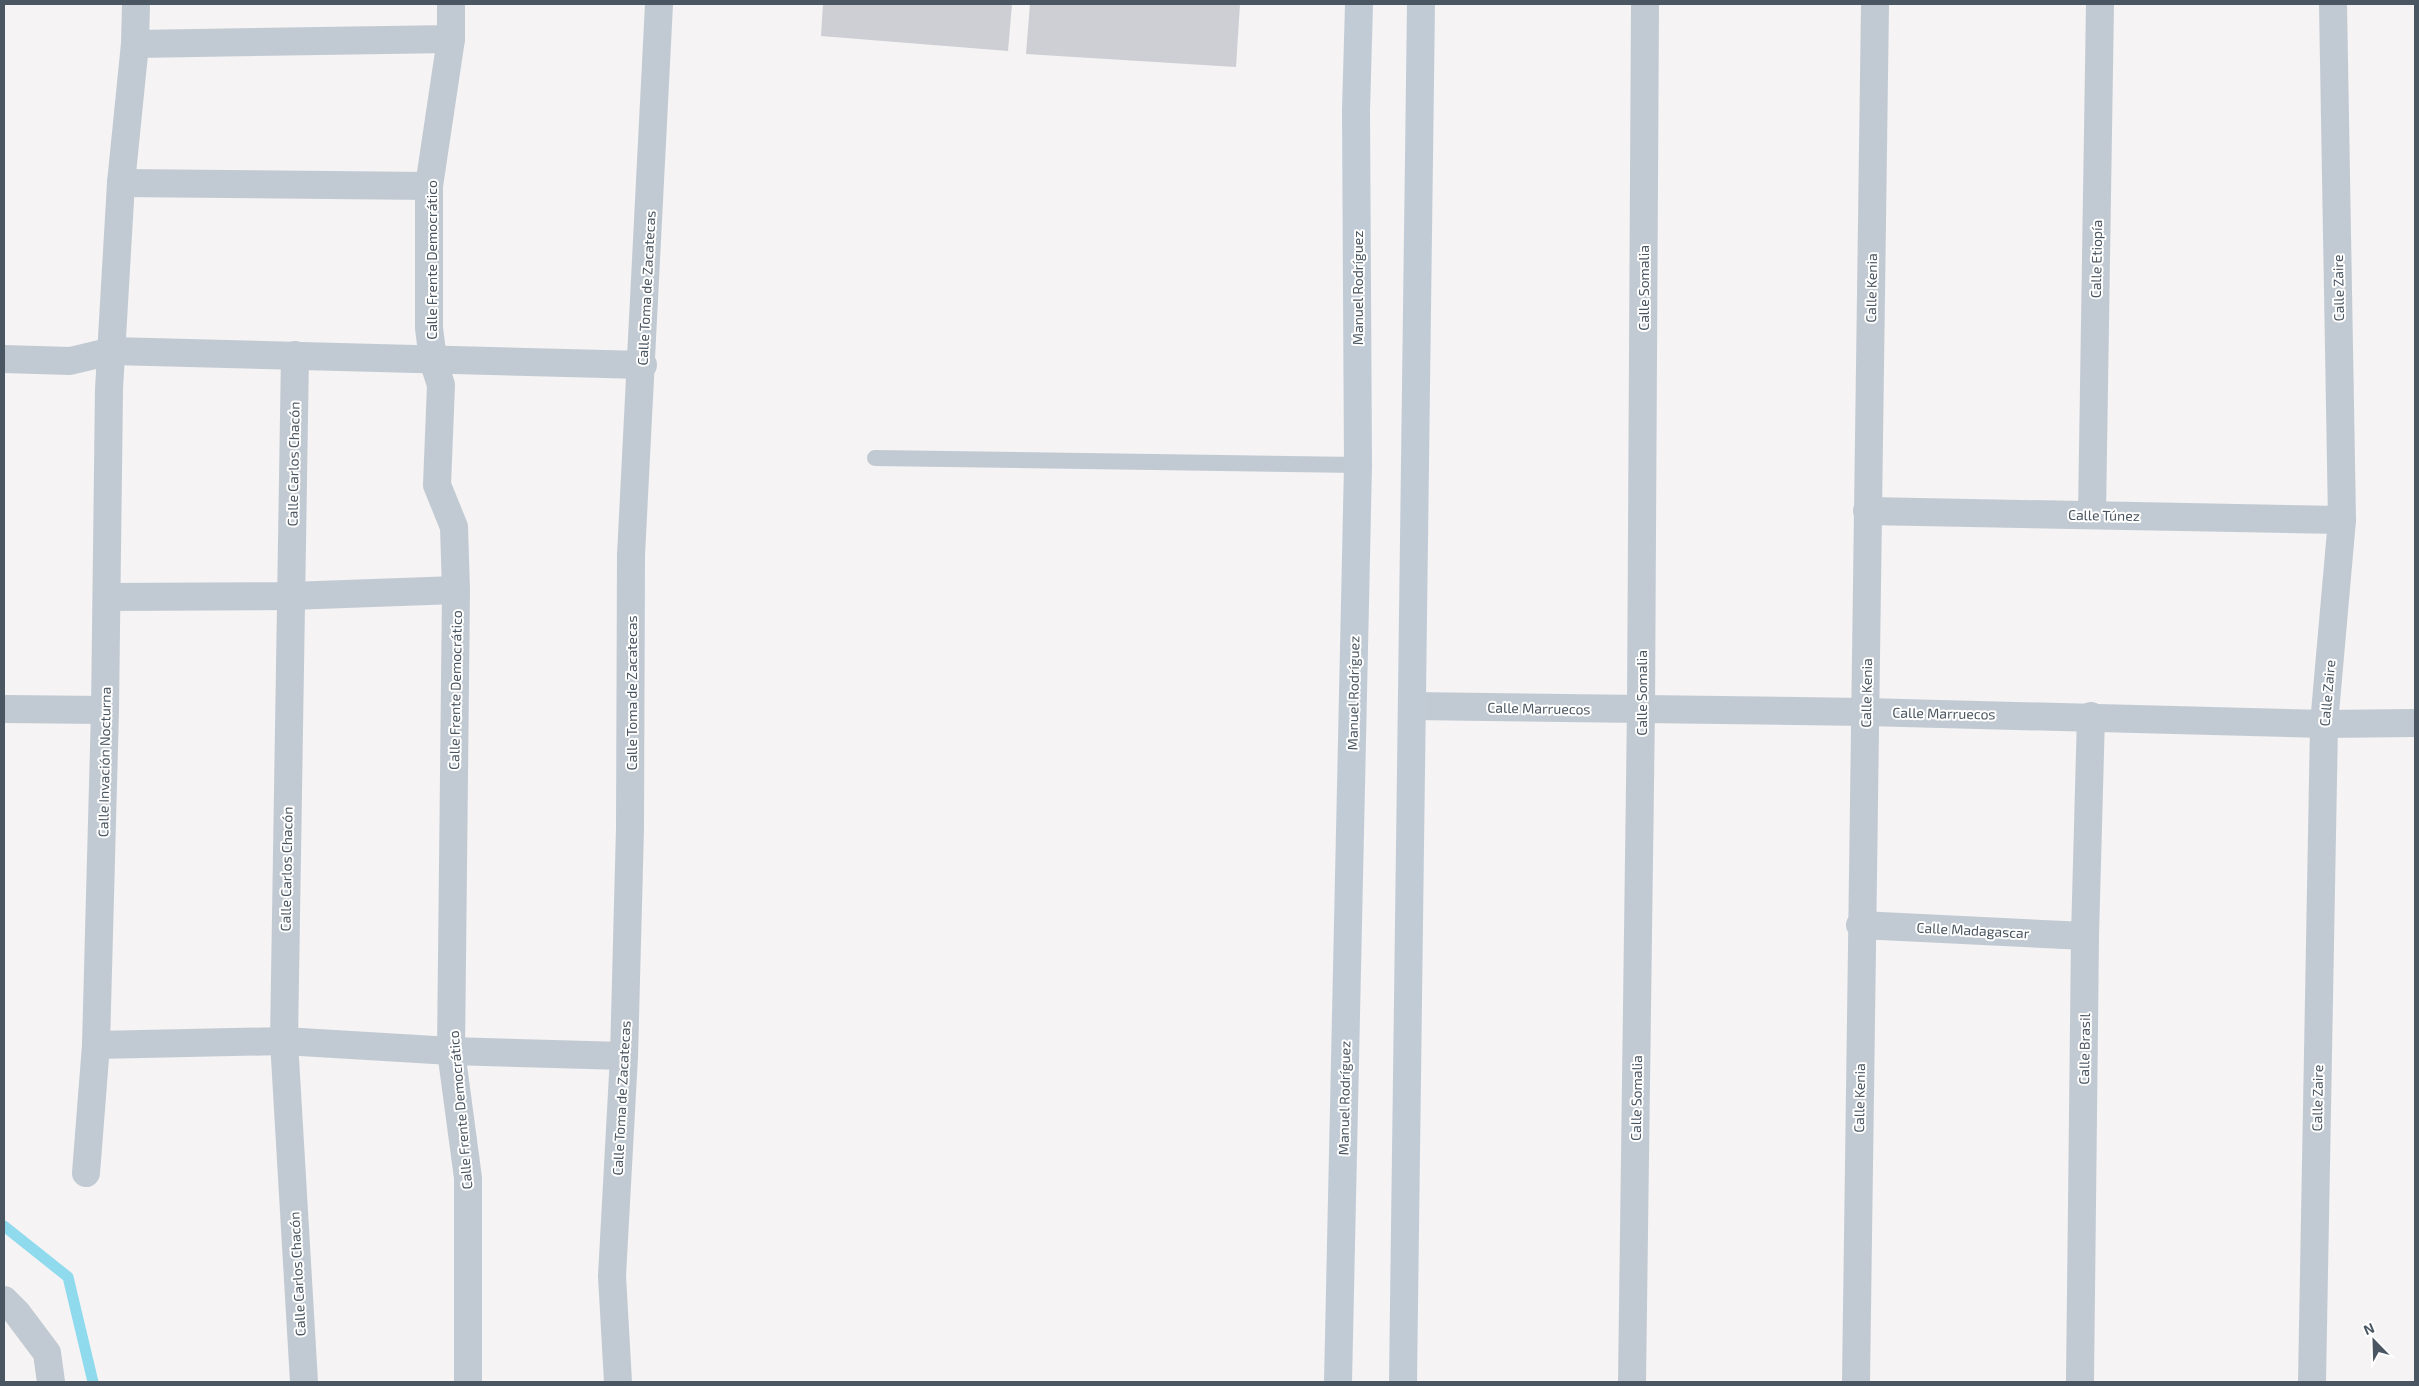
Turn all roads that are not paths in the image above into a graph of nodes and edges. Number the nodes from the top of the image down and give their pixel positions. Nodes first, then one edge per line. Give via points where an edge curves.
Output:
1 (136, 4) edge
2 (451, 4) edge
3 (659, 4) edge
4 (1359, 4) edge
5 (1421, 4) edge
6 (1645, 4) edge
7 (1875, 4) edge
8 (2100, 4) edge
9 (2332, 4) edge
10 (451, 39) junction
11 (135, 44) junction
12 (121, 183) junction
13 (429, 186) junction
14 (112, 351) junction
15 (295, 355) junction
16 (4, 359) edge
17 (433, 360) junction
18 (642, 364) junction
19 (875, 458) dead end
20 (1358, 465) junction
21 (1867, 511) junction
22 (2092, 514) junction
23 (2342, 520) junction
24 (456, 590) junction
25 (290, 596) junction
26 (107, 597) junction
27 (1412, 706) junction
28 (4, 709) edge
29 (105, 710) junction
30 (1641, 710) junction
31 (1866, 712) junction
32 (2091, 716) junction
33 (2324, 724) junction
34 (2415, 724) edge
35 (1860, 925) junction
36 (2085, 936) junction
37 (284, 1041) junction
38 (96, 1045) junction
39 (451, 1051) junction
40 (624, 1056) junction
41 (86, 1173) dead end
42 (8, 1309) edge
43 (51, 1382) edge
44 (304, 1382) edge
45 (468, 1382) edge
46 (618, 1382) edge
47 (1338, 1382) edge
48 (1403, 1382) edge
49 (1632, 1382) edge
50 (1856, 1382) edge
51 (2080, 1382) edge
52 (2312, 1382) edge

1 - 11 street, Calle Invación Nocturna
2 - 10 street, Calle Frente Democrático
3 - 18 street, Calle Toma de Zacatecas
4 - 20 street, Manuel Rodríguez via 1356,111
5 - 27 street
6 - 30 street, Calle Somalia
7 - 21 street, Calle Kenia
8 - 22 street, Calle Etiopía
9 - 23 street, Calle Zaire
10 - 11 street
10 - 13 street, Calle Frente Democrático
11 - 12 street, Calle Invación Nocturna
12 - 13 street
12 - 14 street, Calle Invación Nocturna
13 - 17 street, Calle Frente Democrático via 429,328
14 - 15 street
14 - 16 street via 70,361
14 - 26 street, Calle Invación Nocturna
15 - 17 street
15 - 25 street, Calle Carlos Chacón
17 - 18 street
17 - 24 street, Calle Frente Democrático via 441,385 437,485 454,527
18 - 40 street, Calle Toma de Zacatecas via 632,555
19 - 20 lane
20 - 47 street, Manuel Rodríguez
21 - 22 street, Calle Túnez
21 - 31 street, Calle Kenia
22 - 23 street, Calle Túnez
23 - 33 street, Calle Zaire
24 - 25 street
24 - 39 street, Calle Frente Democrático
25 - 26 street
25 - 37 street, Calle Carlos Chacón
26 - 29 street, Calle Invación Nocturna
27 - 30 street, Calle Marruecos
27 - 48 street
28 - 29 street
29 - 38 street, Calle Invación Nocturna
30 - 31 street, Calle Marruecos
30 - 49 street, Calle Somalia
31 - 32 street, Calle Marruecos
31 - 35 street, Calle Kenia
32 - 33 street, Calle Marruecos
32 - 36 street, Calle Brasil
33 - 34 street, Calle Marruecos
33 - 52 street, Calle Zaire
35 - 36 street, Calle Madagascar
35 - 50 street, Calle Kenia
36 - 51 street, Calle Brasil
37 - 38 street
37 - 39 street
37 - 44 street, Calle Carlos Chacón
38 - 41 street, Calle Invación Nocturna
39 - 40 street
39 - 45 street, Calle Frente Democrático via 468,1178
40 - 46 street, Calle Toma de Zacatecas via 612,1276
42 - 43 street via 47,1353

